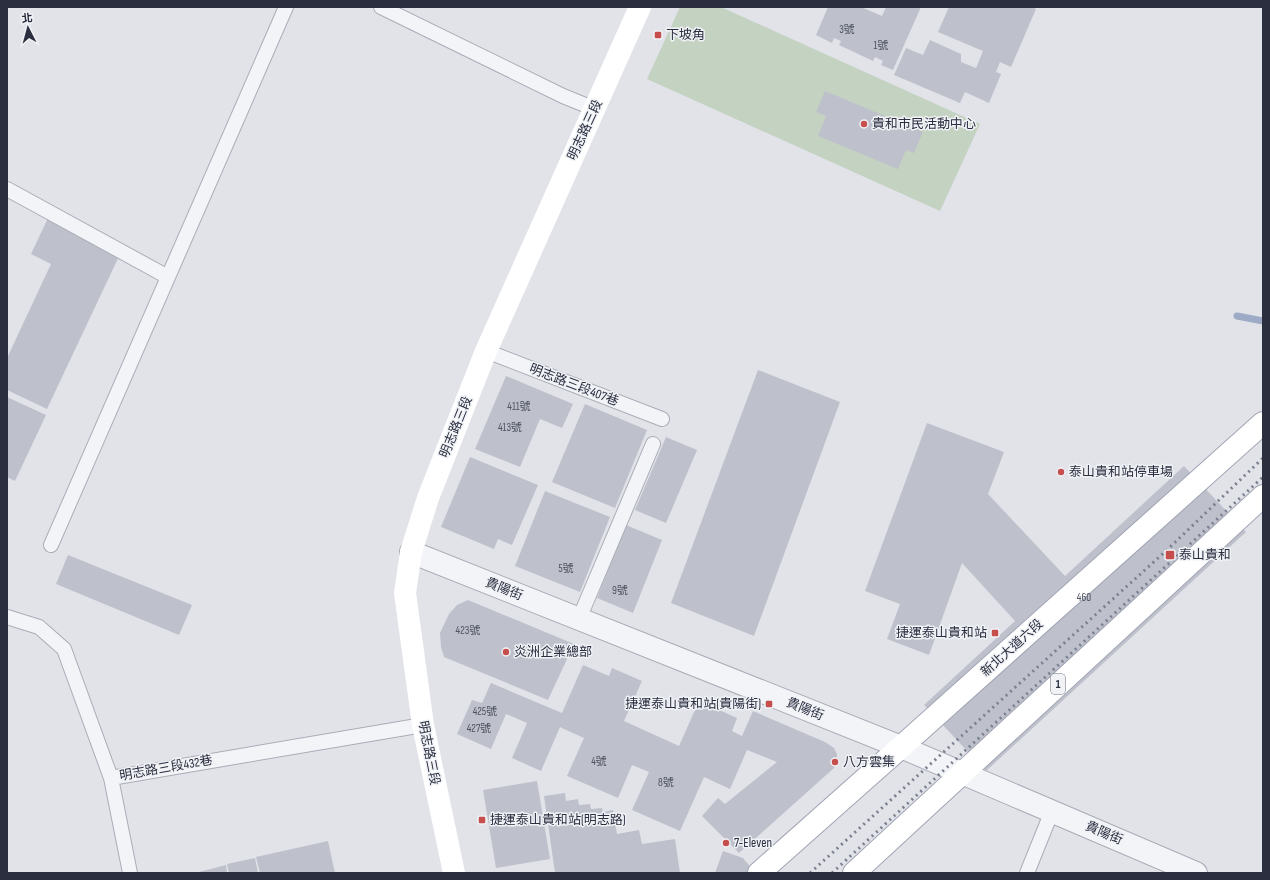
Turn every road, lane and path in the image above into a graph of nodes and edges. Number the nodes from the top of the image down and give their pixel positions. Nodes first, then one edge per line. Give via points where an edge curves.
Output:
1 (286, 7) edge
2 (381, 7) edge
3 (640, 7) edge
4 (595, 109) junction
5 (7, 190) edge
6 (168, 277) junction
7 (486, 351) junction
8 (662, 419) dead end
9 (1263, 423) edge
10 (653, 444) dead end
11 (1263, 496) edge
12 (51, 545) dead end
13 (411, 552) junction
14 (7, 617) edge
15 (579, 619) junction
16 (423, 726) junction
17 (902, 747) junction
18 (962, 773) junction
19 (111, 778) junction
20 (1052, 811) junction
21 (130, 873) edge
22 (454, 873) edge
23 (759, 873) edge
24 (854, 873) edge
25 (1027, 873) edge
26 (1196, 873) edge

1 - 6 lane
2 - 4 lane via 563,96
3 - 4 main road, 明志路三段
4 - 7 main road, 明志路三段
5 - 6 lane
6 - 12 lane
7 - 8 lane, 明志路三段407巷
7 - 13 main road, 明志路三段 via 428,498
9 - 17 main road, 新北大道六段
10 - 15 lane
11 - 18 main road, 1
13 - 15 street, 貴陽街
13 - 16 main road, 明志路三段 via 405,593
14 - 19 lane, 明志路三段432巷 via 39,627 64,649
15 - 17 street, 貴陽街
16 - 19 lane, 明志路三段432巷
16 - 22 main road, 明志路三段
17 - 18 street, 貴陽街
17 - 23 main road, 新北大道六段
18 - 20 street, 貴陽街
18 - 24 main road, 1
19 - 21 lane
20 - 25 lane
20 - 26 street, 貴陽街

